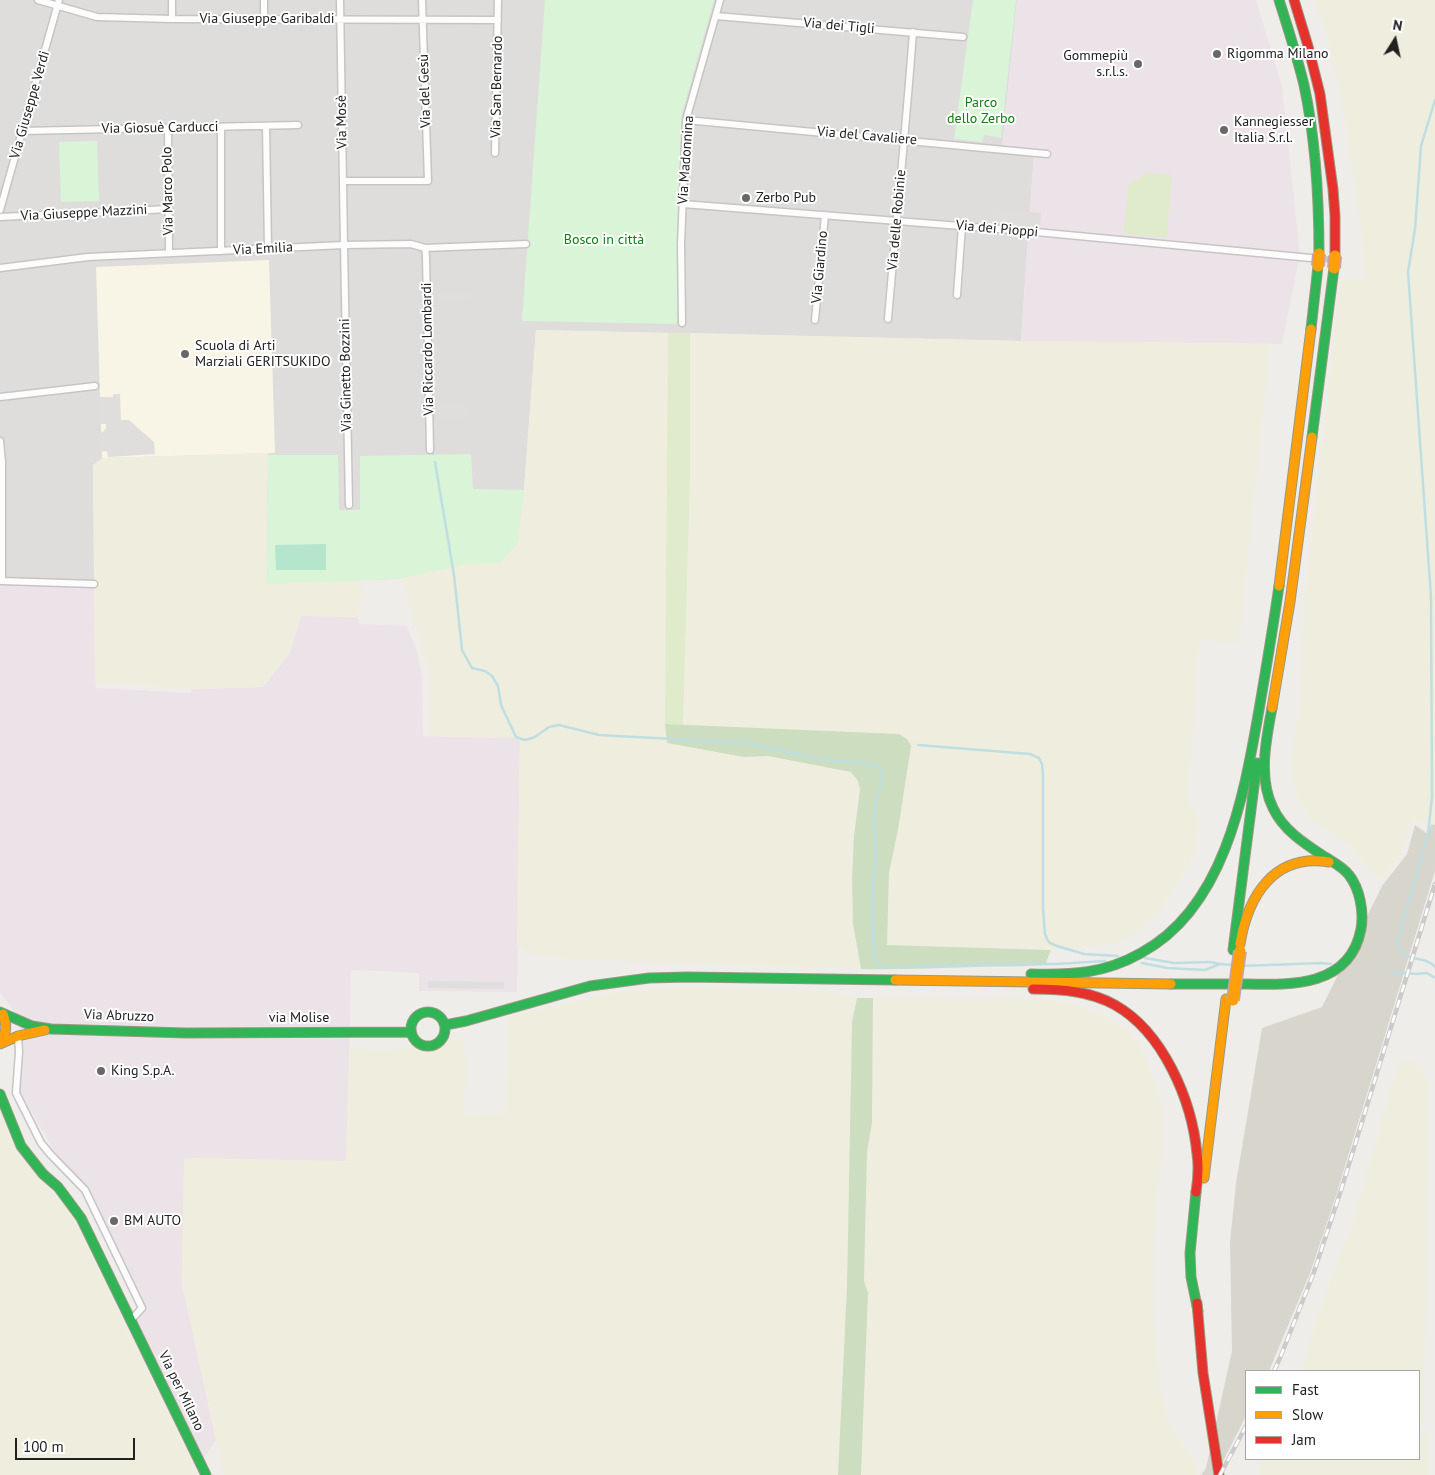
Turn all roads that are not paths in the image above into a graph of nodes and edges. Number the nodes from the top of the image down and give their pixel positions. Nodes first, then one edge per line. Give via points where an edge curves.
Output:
1 (38, 0) edge
2 (172, 0) edge
3 (264, 0) edge
4 (340, 0) edge
5 (422, 0) edge
6 (498, 0) edge
7 (720, 0) edge
8 (1279, 0) edge
9 (1294, 0) edge
10 (58, 3) edge
11 (716, 16) junction
12 (172, 19) junction
13 (264, 20) junction
14 (341, 20) junction
15 (423, 20) junction
16 (498, 20) junction
17 (913, 32) junction
18 (963, 37) dead end
19 (686, 120) junction
20 (298, 125) dead end
21 (221, 126) junction
22 (266, 126) junction
23 (168, 128) junction
24 (23, 131) junction
25 (905, 140) junction
26 (495, 153) dead end
27 (1047, 154) dead end
28 (343, 181) junction
29 (683, 204) junction
30 (169, 209) junction
31 (0, 210) edge
32 (825, 215) junction
33 (0, 217) edge
34 (896, 221) junction
35 (962, 226) junction
36 (526, 244) dead end
37 (344, 245) junction
38 (268, 248) junction
39 (425, 248) junction
40 (221, 251) junction
41 (169, 253) junction
42 (1316, 259) junction
43 (0, 268) edge
44 (957, 295) dead end
45 (888, 319) dead end
46 (816, 320) dead end
47 (682, 323) dead end
48 (95, 386) dead end
49 (0, 397) edge
50 (0, 441) edge
51 (430, 450) dead end
52 (349, 505) dead end
53 (94, 584) dead end
54 (1276, 648) junction
55 (1340, 867) junction
56 (1236, 951) junction
57 (929, 980) junction
58 (1, 1011) edge
59 (445, 1025) junction
60 (52, 1029) junction
61 (411, 1032) junction
62 (186, 1033) joint
63 (18, 1036) junction
64 (0, 1043) edge
65 (0, 1094) edge
66 (1198, 1311) junction
67 (130, 1321) junction
68 (206, 1475) edge
69 (1219, 1475) edge

1 - 10 street, Via Giuseppe Garibaldi
2 - 12 street
3 - 13 street
4 - 14 street, Via Mosè
5 - 15 street, Via del Gesù
6 - 16 street, Via San Bernardo
7 - 11 street, Via Madonnina
8 - 42 main road via 1306,96 1316,164 1319,216
9 - 54 main road, bridge via 1320,94 1333,189 1335,256 1290,602
10 - 12 street, Via Giuseppe Garibaldi via 97,17
10 - 24 street, Via Giuseppe Verdi
11 - 17 street, Via dei Tigli
11 - 19 street, Via Madonnina
12 - 13 street, Via Giuseppe Garibaldi
13 - 14 street, Via Giuseppe Garibaldi
14 - 15 street, Via Giuseppe Garibaldi
14 - 28 street, Via Mosè
15 - 16 street, Via Giuseppe Garibaldi
15 - 28 street, Via del Gesù via 428,181
16 - 26 street, Via San Bernardo
17 - 18 street, Via dei Tigli
17 - 25 street, Via delle Robinie
19 - 25 street, Via del Cavaliere
19 - 29 street, Via Madonnina
20 - 22 street, Via Giosuè Carducci
21 - 22 street, Via Giosuè Carducci
21 - 23 street, Via Giosuè Carducci
21 - 40 street
22 - 38 street
23 - 24 street, Via Giosuè Carducci
23 - 30 street, Via Marco Polo
24 - 31 street, Via Giuseppe Verdi
25 - 27 street, Via del Cavaliere
25 - 34 street, Via delle Robinie
28 - 37 street, Via Mosè
29 - 32 street, Via dei Pioppi
29 - 47 street, Via Madonnina
30 - 33 street, Via Giuseppe Mazzini
30 - 41 street, Via Marco Polo
32 - 34 street, Via dei Pioppi
32 - 46 street, Via Giardino
34 - 35 street, Via dei Pioppi
34 - 45 street, Via delle Robinie
35 - 42 street, Via dei Pioppi
35 - 44 street
36 - 39 street, Via Emilia
37 - 38 street, Via Emilia
37 - 39 street, Via Emilia via 411,244
37 - 52 street, Via Ginetto Bozzini
38 - 40 street, Via Emilia
39 - 51 street, Via Riccardo Lombardi
40 - 41 street, Via Emilia
41 - 43 street, Via Emilia via 88,257
42 - 54 main road
48 - 49 street
50 - 53 street via 2,581
54 - 55 main road via 1265,754 1268,795 1275,814 1287,828
54 - 56 main road via 1249,819
54 - 57 main road via 1246,780 1226,846 1200,898 1173,931 1127,961 1080,973 988,974
55 - 56 main road via 1319,859 1298,861 1278,871 1258,892 1247,914
55 - 57 main road via 1356,886 1362,925 1354,951 1323,978 1286,985
56 - 66 main road via 1230,1000 1222,1031 1200,1210 1196,1277
57 - 59 main road via 649,978 590,986
57 - 66 main road via 971,988 1080,992 1098,997 1130,1014 1152,1036 1175,1078 1195,1141 1198,1162 1190,1266
58 - 60 main road, Via Abruzzo via 32,1026
58 - 64 main road via 7,1030
59 - 61 main road via 440,1017 426,1012 416,1017
59 - 61 main road via 441,1041 432,1046 421,1045
60 - 62 main road, Via Abruzzo
60 - 63 main road, Via Abruzzo
61 - 62 main road, via Molise
63 - 64 main road, Via Abruzzo
63 - 67 street via 16,1093 41,1143 85,1190 96,1210 142,1308
65 - 67 main road, Via per Milano via 21,1146 81,1218
66 - 69 main road
67 - 68 main road, Via per Milano

